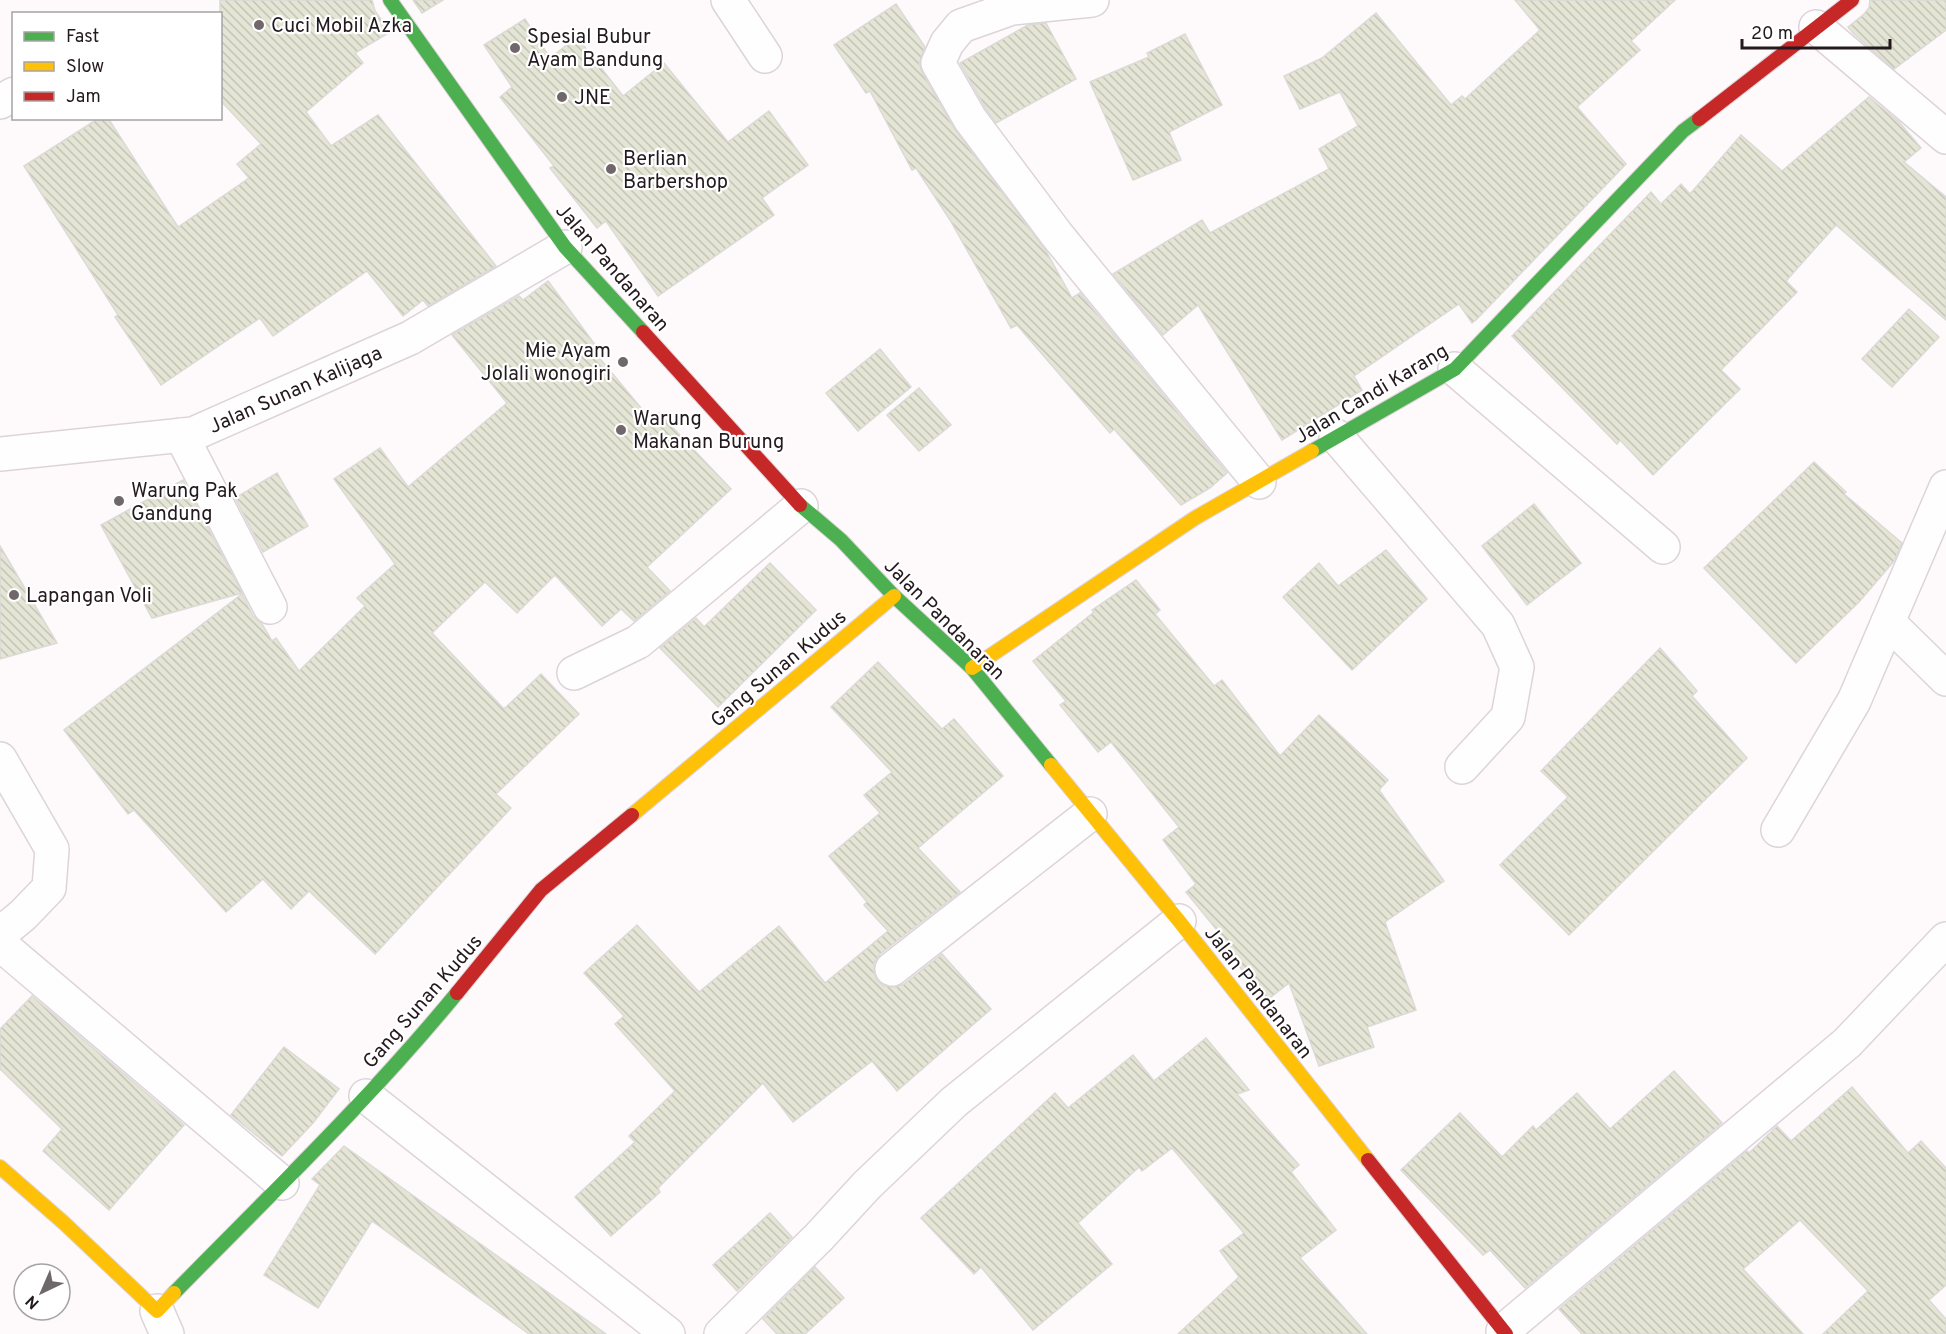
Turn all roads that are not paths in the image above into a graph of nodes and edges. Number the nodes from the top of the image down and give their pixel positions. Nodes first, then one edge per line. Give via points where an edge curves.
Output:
1 (390, 0) edge
2 (728, 0) edge
3 (1092, 0) edge
4 (1852, 0) edge
5 (1816, 27) junction
6 (765, 56) dead end
7 (1946, 137) edge
8 (565, 247) junction
9 (1455, 369) junction
10 (181, 435) junction
11 (1336, 436) junction
12 (0, 454) edge
13 (1259, 482) junction
14 (1946, 487) edge
15 (801, 506) junction
16 (1663, 547) dead end
17 (894, 596) junction
18 (270, 607) dead end
19 (1888, 622) junction
20 (972, 668) junction
21 (574, 673) dead end
22 (1946, 679) edge
23 (0, 759) edge
24 (1462, 767) dead end
25 (1090, 814) junction
26 (1778, 830) dead end
27 (1179, 921) junction
28 (0, 934) edge
29 (1946, 939) edge
30 (0, 944) edge
31 (892, 969) dead end
32 (366, 1096) junction
33 (0, 1167) edge
34 (282, 1183) junction
35 (162, 1322) edge
36 (1505, 1332) edge
37 (668, 1334) edge
38 (721, 1334) edge

1 - 8 street, Jalan Pandanaran
2 - 6 street
3 - 13 street via 1012,8 961,26 938,63 969,118 1057,235
4 - 5 street, Jalan Candi Karang
5 - 7 street
5 - 9 street, Jalan Candi Karang via 1683,131
8 - 10 street, Jalan Sunan Kalijaga via 410,338 193,434
8 - 15 street, Jalan Pandanaran
9 - 11 street, Jalan Candi Karang
9 - 16 street
10 - 12 street, Jalan Sunan Kalijaga
10 - 18 street
11 - 13 street, Jalan Candi Karang
11 - 24 street via 1498,625 1517,667 1508,717
13 - 20 street, Jalan Candi Karang via 1195,518
14 - 19 street
15 - 17 street, Jalan Pandanaran via 841,540
15 - 21 street via 638,642
17 - 20 street, Jalan Pandanaran
17 - 32 street, Gang Sunan Kudus via 541,890 429,1028
19 - 22 street
19 - 26 street via 1854,701
20 - 25 street, Jalan Pandanaran
23 - 28 street via 52,849 49,888
25 - 27 street, Jalan Pandanaran
25 - 31 street
27 - 36 street, Jalan Pandanaran
27 - 38 street via 954,1102
29 - 36 street via 1847,1043
30 - 34 street
32 - 34 street, Gang Sunan Kudus
32 - 37 street
33 - 35 street, Gang Sunan Kudus via 64,1223
34 - 35 street, Gang Sunan Kudus

